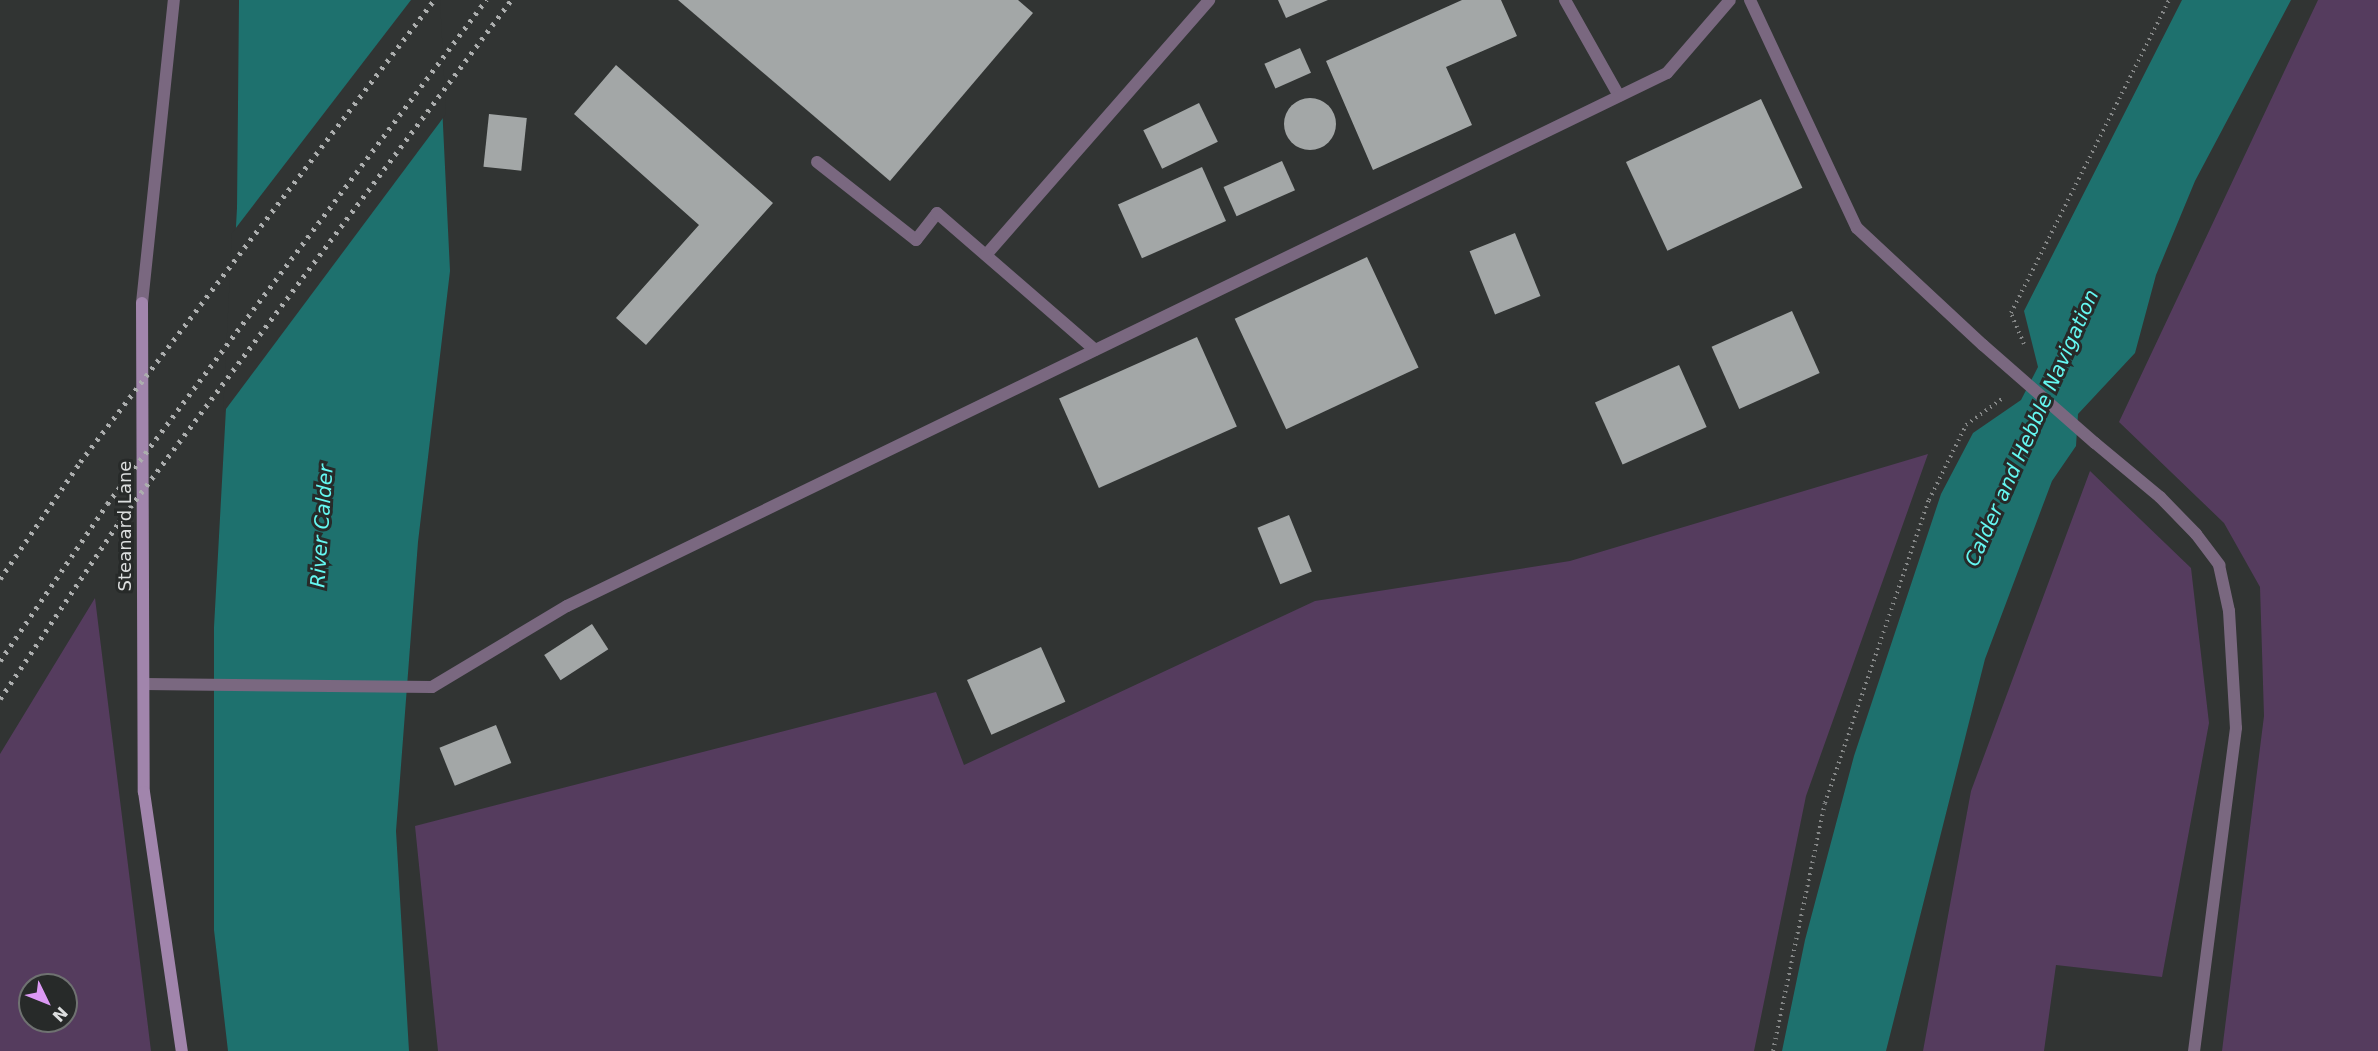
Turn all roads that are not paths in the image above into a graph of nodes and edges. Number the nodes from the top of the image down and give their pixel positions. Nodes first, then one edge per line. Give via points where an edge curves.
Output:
1 (174, 0) edge
2 (1209, 0) edge
3 (1565, 0) edge
4 (1730, 0) edge
5 (1750, 0) edge
6 (1619, 96) junction
7 (817, 162) dead end
8 (986, 255) junction
9 (1095, 350) junction
10 (144, 684) junction
11 (182, 1051) edge
12 (2194, 1051) edge

1 - 10 street, Steanard Lane via 142,303
2 - 8 street
3 - 6 street
4 - 6 street via 1667,73
5 - 12 street, bridge via 1857,228 2196,534 2218,565 2229,611 2236,728
6 - 9 street
7 - 8 street via 916,240 937,213
8 - 9 street
9 - 10 street via 567,606 432,687
10 - 11 street, Steanard Lane via 144,792

